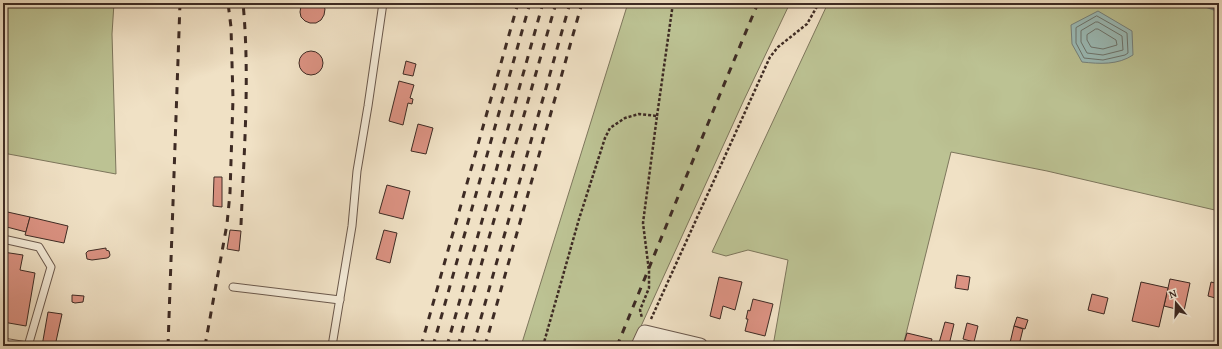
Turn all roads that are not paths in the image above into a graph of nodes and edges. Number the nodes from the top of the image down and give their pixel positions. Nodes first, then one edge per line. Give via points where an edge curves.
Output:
1 (383, 3) edge
2 (3, 239) edge
3 (234, 287) dead end
4 (340, 300) junction
5 (642, 339) edge
6 (3, 342) edge
7 (28, 346) edge
8 (332, 346) edge
9 (700, 346) edge

1 - 4 lane
2 - 7 lane via 39,248 51,267
3 - 4 lane
4 - 8 lane
5 - 9 street
6 - 7 lane

